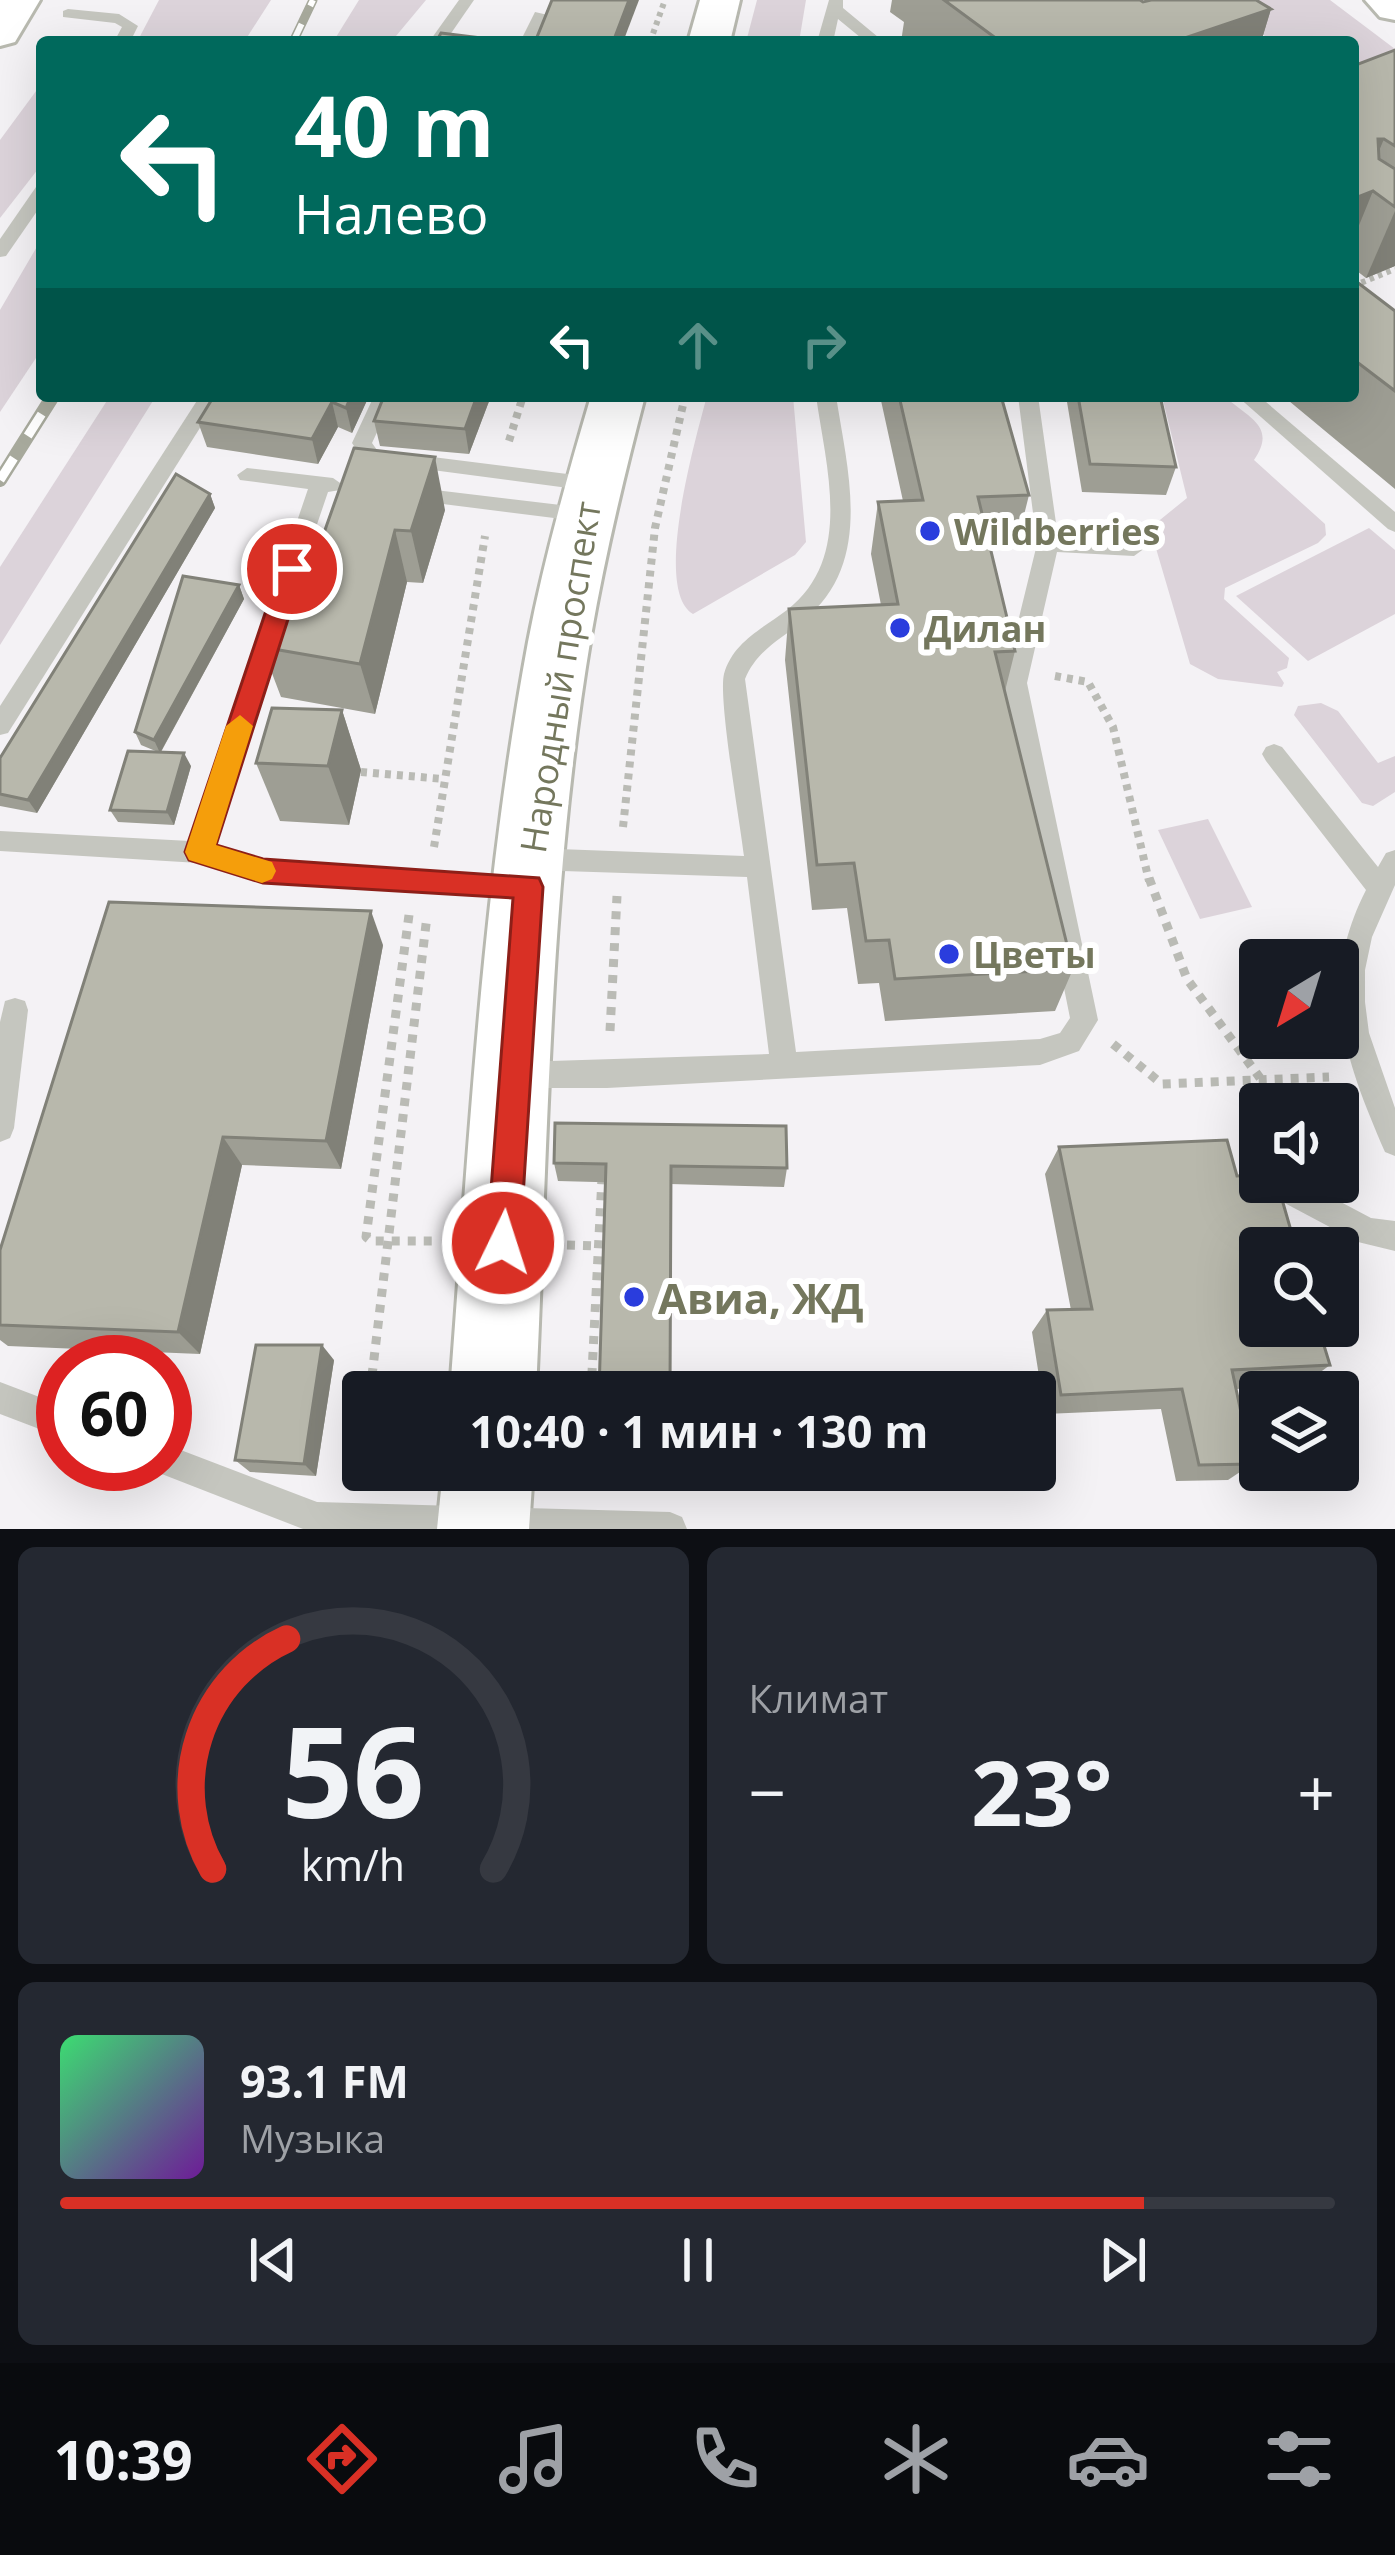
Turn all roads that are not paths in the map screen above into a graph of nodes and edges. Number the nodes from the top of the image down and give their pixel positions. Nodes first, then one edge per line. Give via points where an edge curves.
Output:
1 (20, 0) edge
2 (467, 0) edge
3 (720, 0) edge
4 (1384, 0) edge
5 (836, 5) edge
6 (1395, 8) edge
7 (68, 14) dead end
8 (540, 14) edge
9 (0, 33) edge
10 (125, 36) edge
11 (441, 36) edge
12 (531, 36) edge
13 (711, 36) edge
14 (824, 36) edge
15 (870, 36) edge
16 (36, 200) edge
17 (0, 253) edge
18 (206, 402) edge
19 (381, 402) edge
20 (616, 402) edge
21 (827, 402) edge
22 (1029, 402) edge
23 (1254, 402) edge
24 (247, 476) dead end
25 (320, 483) junction
26 (354, 488) edge
27 (391, 492) edge
28 (588, 499) junction
29 (1395, 524) edge
30 (1048, 544) junction
31 (1134, 548) dead end
32 (0, 726) edge
33 (1274, 754) dead end
34 (0, 842) edge
35 (199, 852) junction
36 (1395, 861) edge
37 (758, 867) junction
38 (529, 873) junction
39 (1379, 887) junction
40 (15, 1010) dead end
41 (784, 1065) junction
42 (515, 1075) junction
43 (0, 1128) edge
44 (1395, 1142) edge
45 (1314, 1203) edge
46 (1395, 1236) edge
47 (494, 1371) edge
48 (0, 1398) edge
49 (36, 1411) edge
50 (192, 1470) edge
51 (485, 1508) edge
52 (612, 1528) edge
53 (670, 1529) edge

1 - 9 main road
2 - 11 lane
3 - 13 main road
4 - 6 main road
5 - 14 lane
5 - 15 lane
7 - 10 lane via 119,19 130,26
8 - 12 lane
16 - 17 lane
18 - 32 lane
19 - 28 lane via 362,443 371,456
20 - 28 main road, Народный проспект
21 - 37 lane via 842,533 838,563 805,608 742,654 734,679
22 - 30 lane
23 - 29 lane
24 - 25 lane
25 - 26 lane
25 - 35 lane
27 - 28 lane
28 - 38 main road, Народный проспект
30 - 31 lane
30 - 41 lane via 1015,683 1084,1020 1070,1042 1040,1052
33 - 39 lane
34 - 35 lane
35 - 38 lane via 263,871
36 - 39 lane
37 - 38 lane via 619,862
37 - 41 lane
38 - 42 main road, Народный проспект
39 - 44 lane via 1351,978 1350,1023
40 - 43 lane
41 - 42 lane
42 - 47 main road, Народный проспект
45 - 46 lane via 1368,1232
48 - 49 lane
50 - 51 lane via 316,1518
51 - 52 lane
52 - 53 lane

